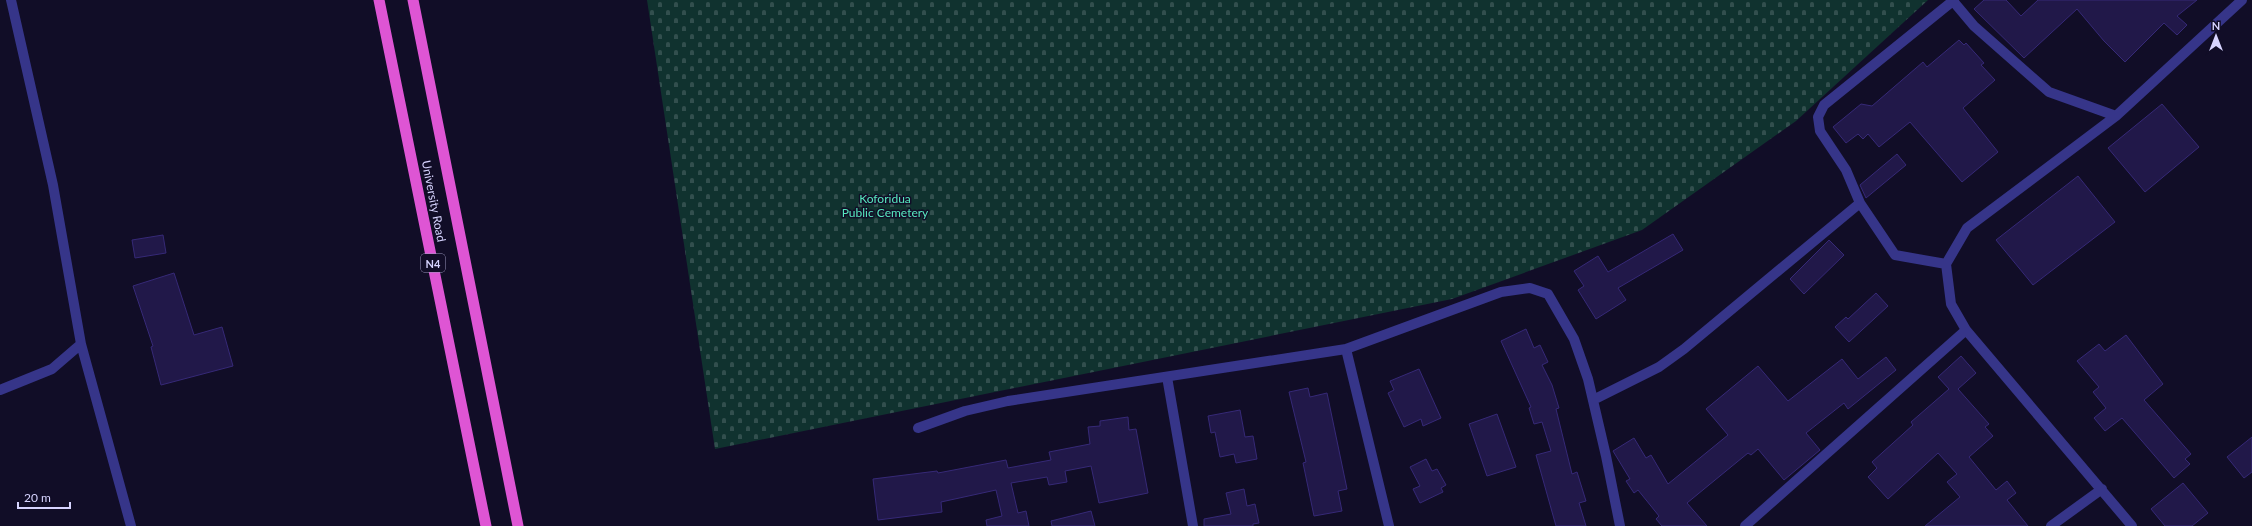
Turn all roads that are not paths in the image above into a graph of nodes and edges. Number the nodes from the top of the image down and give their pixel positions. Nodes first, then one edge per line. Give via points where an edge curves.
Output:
1 (11, 0) edge
2 (379, 0) edge
3 (413, 0) edge
4 (1953, 0) edge
5 (2242, 0) edge
6 (2116, 116) junction
7 (1860, 203) junction
8 (1946, 264) junction
9 (1966, 330) junction
10 (81, 344) junction
11 (1346, 349) junction
12 (1167, 377) junction
13 (0, 390) edge
14 (1593, 400) junction
15 (918, 428) dead end
16 (2102, 489) junction
17 (132, 526) edge
18 (486, 526) edge
19 (518, 526) edge
20 (1193, 526) edge
21 (1389, 526) edge
22 (1620, 526) edge
23 (1746, 526) edge
24 (2051, 526) edge
25 (2132, 526) edge

1 - 10 street via 53,185
2 - 18 highway, University Road / N4
3 - 19 highway, University Road / N4
4 - 6 street via 1974,26 2049,92
4 - 7 street via 1824,105 1818,117 1820,131 1846,170
5 - 6 street
6 - 8 street via 1967,228
7 - 8 street via 1895,255
7 - 14 street via 1684,349 1659,366
8 - 9 street via 1951,304
9 - 16 street
9 - 23 street
10 - 13 street via 52,368
10 - 17 street
11 - 12 street
11 - 14 street via 1501,292 1530,288 1548,294 1574,338
11 - 21 street
12 - 15 street via 1008,401 965,411
12 - 20 street
14 - 22 street
16 - 24 street
16 - 25 street

